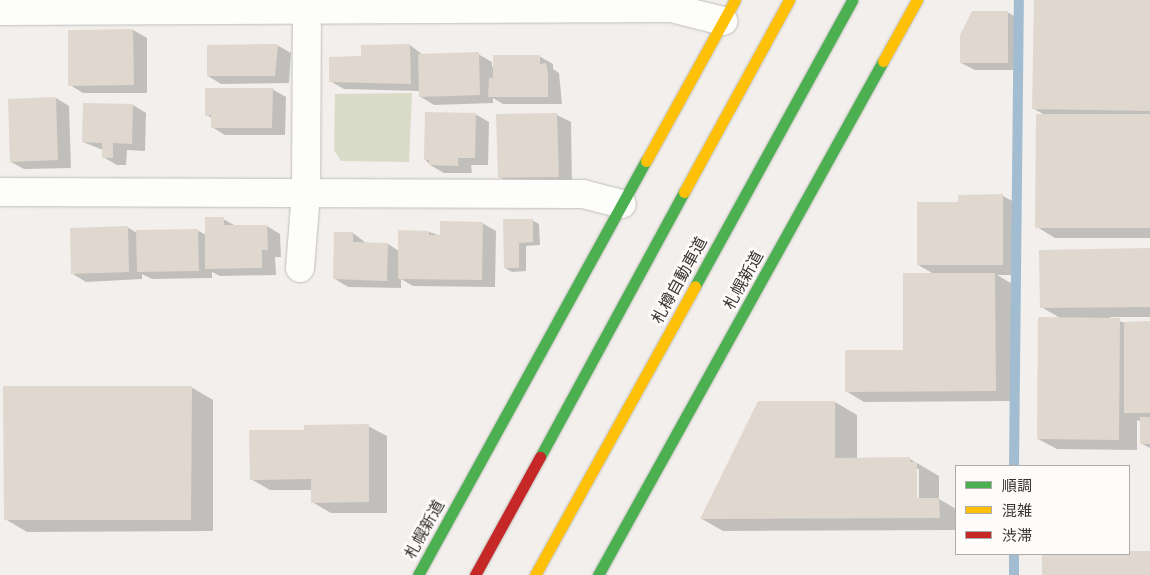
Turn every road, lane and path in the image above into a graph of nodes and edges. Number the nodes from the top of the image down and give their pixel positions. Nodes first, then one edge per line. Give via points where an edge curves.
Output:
1 (790, 0) edge
2 (852, 0) edge
3 (917, 0) edge
4 (307, 5) edge
5 (0, 11) edge
6 (729, 11) edge
7 (0, 192) edge
8 (306, 193) junction
9 (622, 204) junction
10 (300, 268) dead end
11 (418, 575) edge
12 (475, 575) edge
13 (536, 575) edge
14 (598, 575) edge

1 - 12 highway
2 - 13 highway, 札樽自動車道
3 - 14 highway, 札幌新道
4 - 5 street
4 - 6 street
4 - 8 street
6 - 9 highway, 札幌新道
7 - 8 street
8 - 9 street via 583,194
8 - 10 street
9 - 11 highway, 札幌新道

